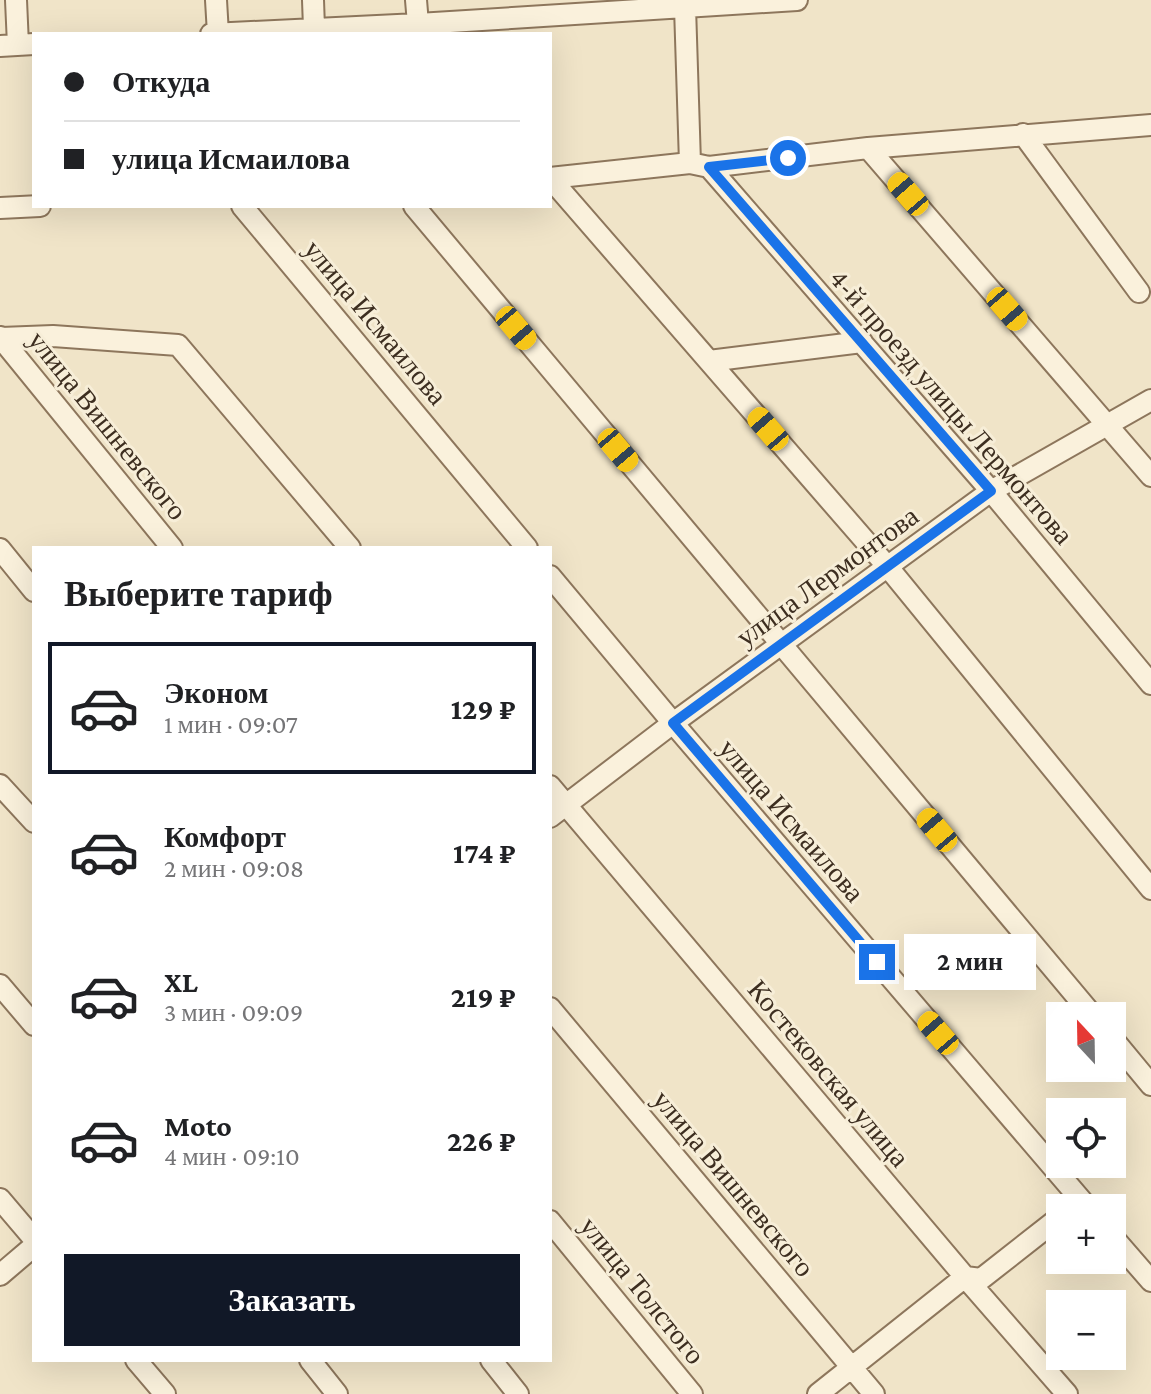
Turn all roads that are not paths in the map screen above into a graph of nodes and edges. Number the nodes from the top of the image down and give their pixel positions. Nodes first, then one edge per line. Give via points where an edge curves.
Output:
1 (16, 0) edge
2 (216, 0) edge
3 (313, 0) edge
4 (416, 0) edge
5 (797, 0) edge
6 (723, 2) edge
7 (601, 6) edge
8 (685, 7) junction
9 (510, 8) edge
10 (418, 24) junction
11 (314, 28) junction
12 (218, 32) edge
13 (250, 32) edge
14 (17, 45) edge
15 (1151, 125) edge
16 (1023, 134) junction
17 (868, 148) junction
18 (699, 165) junction
19 (552, 178) edge
20 (552, 180) edge
21 (32, 206) edge
22 (0, 208) edge
23 (244, 208) edge
24 (416, 208) edge
25 (1139, 292) dead end
26 (0, 337) edge
27 (862, 342) junction
28 (709, 361) junction
29 (1151, 400) edge
30 (1107, 425) junction
31 (1151, 476) edge
32 (991, 491) junction
33 (170, 546) edge
34 (348, 546) edge
35 (525, 546) edge
36 (0, 549) edge
37 (887, 566) junction
38 (552, 578) edge
39 (32, 589) edge
40 (781, 645) junction
41 (1151, 684) edge
42 (673, 723) junction
43 (0, 785) edge
44 (558, 811) edge
45 (32, 820) edge
46 (1151, 889) edge
47 (0, 985) edge
48 (1081, 1002) edge
49 (552, 1010) edge
50 (32, 1023) edge
51 (1126, 1055) edge
52 (1151, 1085) edge
53 (1070, 1194) edge
54 (0, 1199) edge
55 (552, 1223) edge
56 (1046, 1228) edge
57 (32, 1237) edge
58 (32, 1248) edge
59 (1126, 1252) edge
60 (0, 1275) edge
61 (965, 1277) junction
62 (1151, 1281) edge
63 (138, 1362) edge
64 (312, 1362) edge
65 (493, 1362) edge
66 (852, 1367) junction
67 (165, 1394) edge
68 (337, 1394) edge
69 (518, 1394) edge
70 (692, 1394) edge
71 (818, 1394) edge
72 (874, 1394) edge
73 (1067, 1394) edge

1 - 14 street
2 - 12 street
3 - 11 street
4 - 10 street
5 - 6 street
6 - 8 street
7 - 8 street
7 - 9 street
8 - 18 street
9 - 10 street
10 - 11 street
11 - 13 street
15 - 16 street
16 - 17 street
16 - 25 street
17 - 18 street
17 - 30 street
18 - 19 street
18 - 27 street, 4-й проезд улицы Лермонтова
20 - 28 street
21 - 22 street
23 - 35 street, улица Исмаилова
24 - 40 street
26 - 33 street, улица Вишневского
26 - 34 street via 178,345
27 - 28 street
27 - 32 street, 4-й проезд улицы Лермонтова
28 - 37 street
29 - 30 street, улица Лермонтова
30 - 31 street
30 - 32 street, улица Лермонтова
32 - 37 street, улица Лермонтова
32 - 41 street, 4-й проезд улицы Лермонтова
36 - 39 street
37 - 40 street, улица Лермонтова
37 - 46 street
38 - 42 street, улица Исмаилова
40 - 42 street, улица Лермонтова
40 - 48 street
42 - 44 street, улица Лермонтова
42 - 53 street, улица Исмаилова
43 - 45 street
44 - 61 street, Костековская улица
47 - 50 street
49 - 66 street, улица Вишневского
51 - 52 street
54 - 57 street
55 - 70 street, улица Толстого
56 - 61 street via 981,1279
58 - 60 street
59 - 62 street
61 - 66 street
61 - 73 street, Костековская улица
63 - 67 street
64 - 68 street
65 - 69 street
66 - 71 street
66 - 72 street, улица Вишневского

